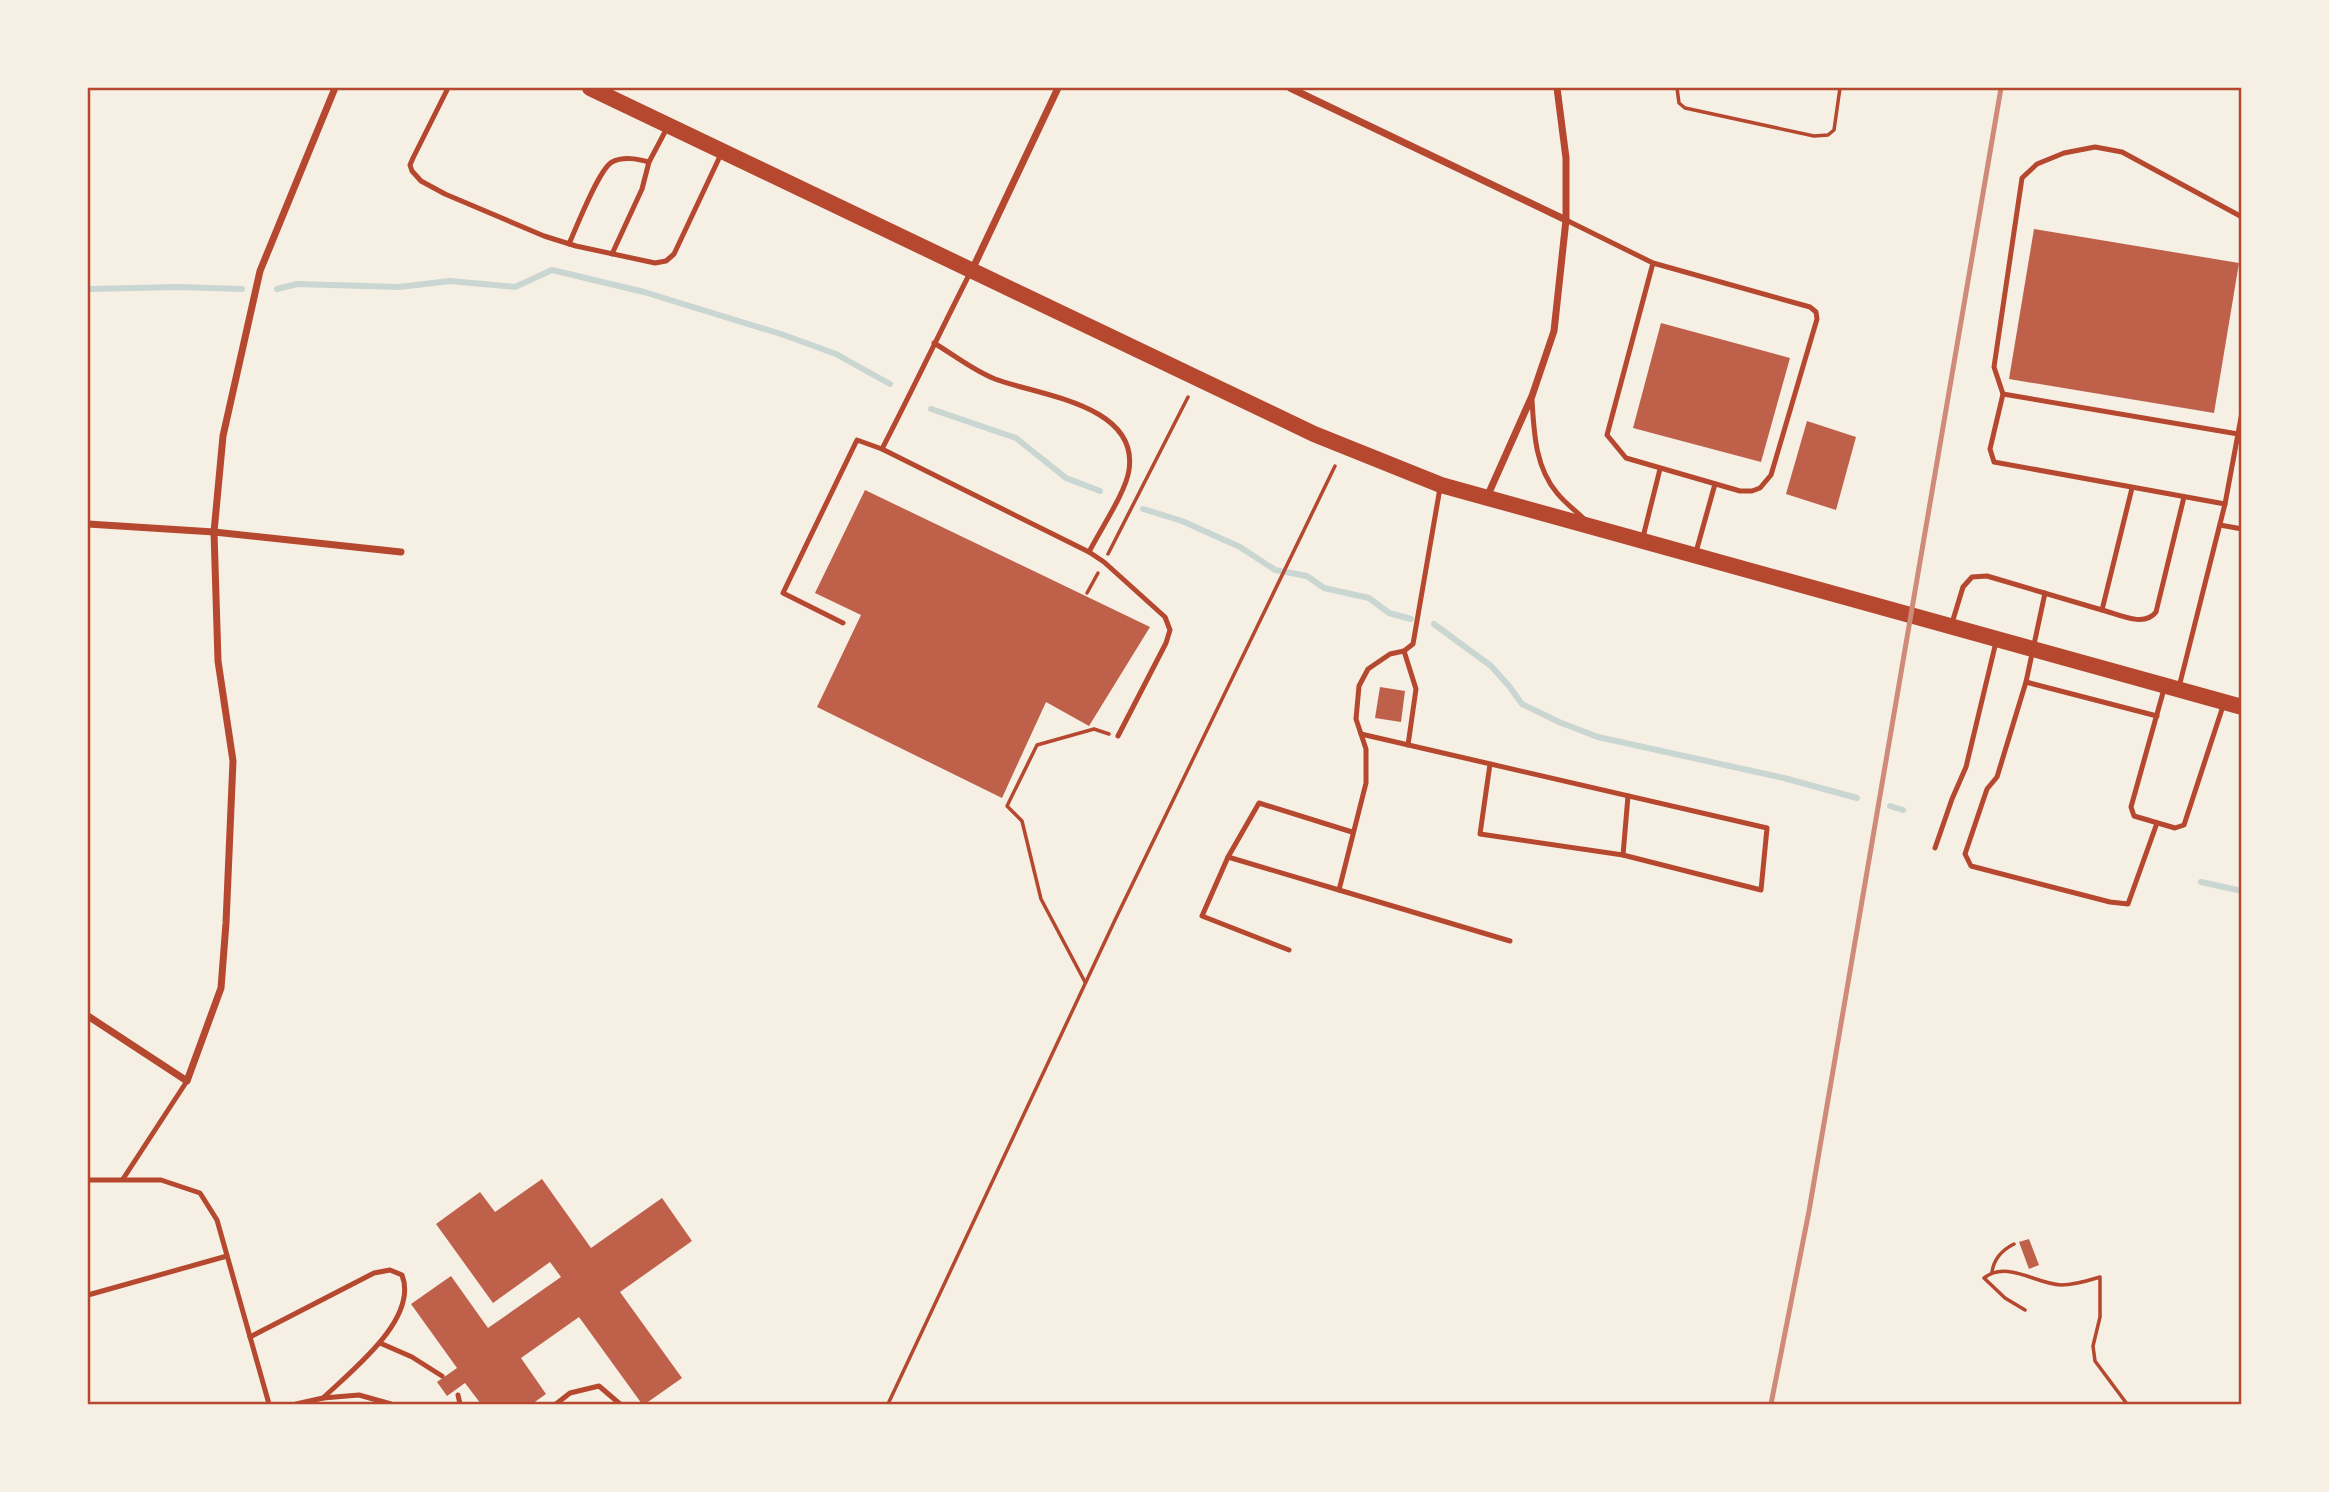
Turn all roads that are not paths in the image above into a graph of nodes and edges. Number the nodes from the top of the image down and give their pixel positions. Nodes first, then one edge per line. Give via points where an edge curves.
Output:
1 (335, 88) edge
2 (448, 88) edge
3 (590, 88) edge
4 (1058, 88) edge
5 (1290, 88) edge
6 (1557, 88) edge
7 (668, 125) junction
8 (722, 151) junction
9 (649, 162) junction
10 (2242, 217) edge
11 (1566, 220) junction
12 (569, 244) junction
13 (612, 254) junction
14 (1653, 263) junction
15 (972, 270) junction
16 (934, 343) junction
17 (2003, 394) junction
18 (1532, 396) junction
19 (2242, 412) edge
20 (2238, 434) junction
21 (882, 449) junction
22 (1660, 469) junction
23 (1715, 484) junction
24 (1441, 485) junction
25 (2132, 488) junction
26 (2184, 497) junction
27 (1487, 498) junction
28 (2225, 504) junction
29 (88, 524) edge
30 (2220, 525) junction
31 (1592, 527) junction
32 (2242, 529) edge
33 (214, 532) junction
34 (1642, 541) junction
35 (401, 552) dead end
36 (1089, 552) junction
37 (1695, 555) junction
38 (2045, 593) junction
39 (2102, 610) junction
40 (843, 623) dead end
41 (1951, 626) junction
42 (1997, 639) junction
43 (2032, 649) junction
44 (1404, 651) junction
45 (2026, 682) junction
46 (2172, 688) junction
47 (2224, 702) junction
48 (2242, 707) edge
49 (2157, 716) junction
50 (1360, 734) junction
51 (1118, 736) road end
52 (1408, 745) junction
53 (1490, 764) junction
54 (1628, 796) junction
55 (2157, 822) junction
56 (1352, 832) junction
57 (1935, 848) dead end
58 (1623, 855) junction
59 (1228, 857) junction
60 (1339, 890) junction
61 (1510, 941) dead end
62 (1289, 950) dead end
63 (88, 1016) edge
64 (187, 1081) junction
65 (123, 1179) junction
66 (88, 1180) edge
67 (227, 1256) junction
68 (88, 1295) edge
69 (250, 1336) junction
70 (380, 1343) junction
71 (442, 1376) dead end
72 (458, 1395) dead end
73 (323, 1398) junction
74 (269, 1405) edge
75 (296, 1405) edge
76 (391, 1405) edge
77 (460, 1405) edge
78 (556, 1405) edge
79 (620, 1405) edge

1 - 33 street via 260,271 223,436
2 - 12 lane via 413,158 412,171 445,194
3 - 7 main road
4 - 15 street
5 - 11 street
6 - 11 street via 1566,158
7 - 8 main road
7 - 9 lane
8 - 13 lane via 674,254 655,263
8 - 15 main road
9 - 12 lane via 621,159 604,167
9 - 13 lane via 642,189
10 - 17 lane via 2122,152 2095,148 2037,164 2022,178 1994,367
11 - 14 lane
11 - 18 street via 1554,331
12 - 13 lane
14 - 22 lane via 1607,435 1626,458
14 - 23 lane via 1816,312 1771,475 1752,491
15 - 16 lane
15 - 24 main road via 1314,434
16 - 21 lane
16 - 36 lane via 992,378 1093,409 1111,421 1123,437 1129,469
17 - 20 lane
17 - 25 lane via 1990,449 1994,462
18 - 27 street
18 - 31 lane via 1535,442 1543,470 1556,492
19 - 20 lane
20 - 28 lane
21 - 36 lane
21 - 40 lane via 857,440 783,593
22 - 23 lane
22 - 34 lane
23 - 37 lane
24 - 27 main road
24 - 44 lane via 1416,632 1413,644
25 - 26 lane
25 - 39 lane
26 - 28 lane
26 - 39 lane via 2151,618 2143,621
27 - 31 main road
28 - 30 lane
29 - 33 street
30 - 32 lane
30 - 46 lane
31 - 34 main road
33 - 35 street
33 - 64 street via 218,661 233,761 226,923 221,988
34 - 37 main road
36 - 51 lane via 1165,617 1170,630
37 - 41 main road
38 - 39 lane
38 - 41 lane via 1987,576 1972,577
38 - 43 lane
41 - 42 main road
42 - 43 main road
42 - 57 lane via 1966,767
43 - 45 lane
43 - 46 main road
44 - 50 lane via 1390,654 1368,669 1359,686 1356,719
44 - 52 lane via 1416,688
45 - 49 lane
45 - 55 lane via 1997,777 1987,789 1965,854 1971,866 2128,904
46 - 47 main road
46 - 49 lane
47 - 48 main road
47 - 55 lane via 2184,825 2175,828
49 - 55 lane via 2131,807 2134,816
50 - 52 lane
50 - 56 lane via 1366,749 1366,783
52 - 53 lane
53 - 54 lane
53 - 58 lane via 1480,834
54 - 58 lane
54 - 58 lane via 1767,828 1761,890
56 - 59 lane via 1259,803
56 - 60 lane
59 - 60 lane
59 - 62 lane via 1202,916
60 - 61 lane
63 - 64 street
64 - 65 lane
65 - 66 lane
65 - 67 lane via 162,1180 201,1193 217,1220
67 - 68 lane
67 - 69 lane
69 - 70 lane via 374,1273 390,1270 402,1275 406,1287 400,1311
69 - 74 lane
70 - 71 lane
70 - 73 lane
72 - 77 lane
73 - 75 lane
73 - 76 lane via 359,1395
78 - 79 lane via 570,1393 598,1387

